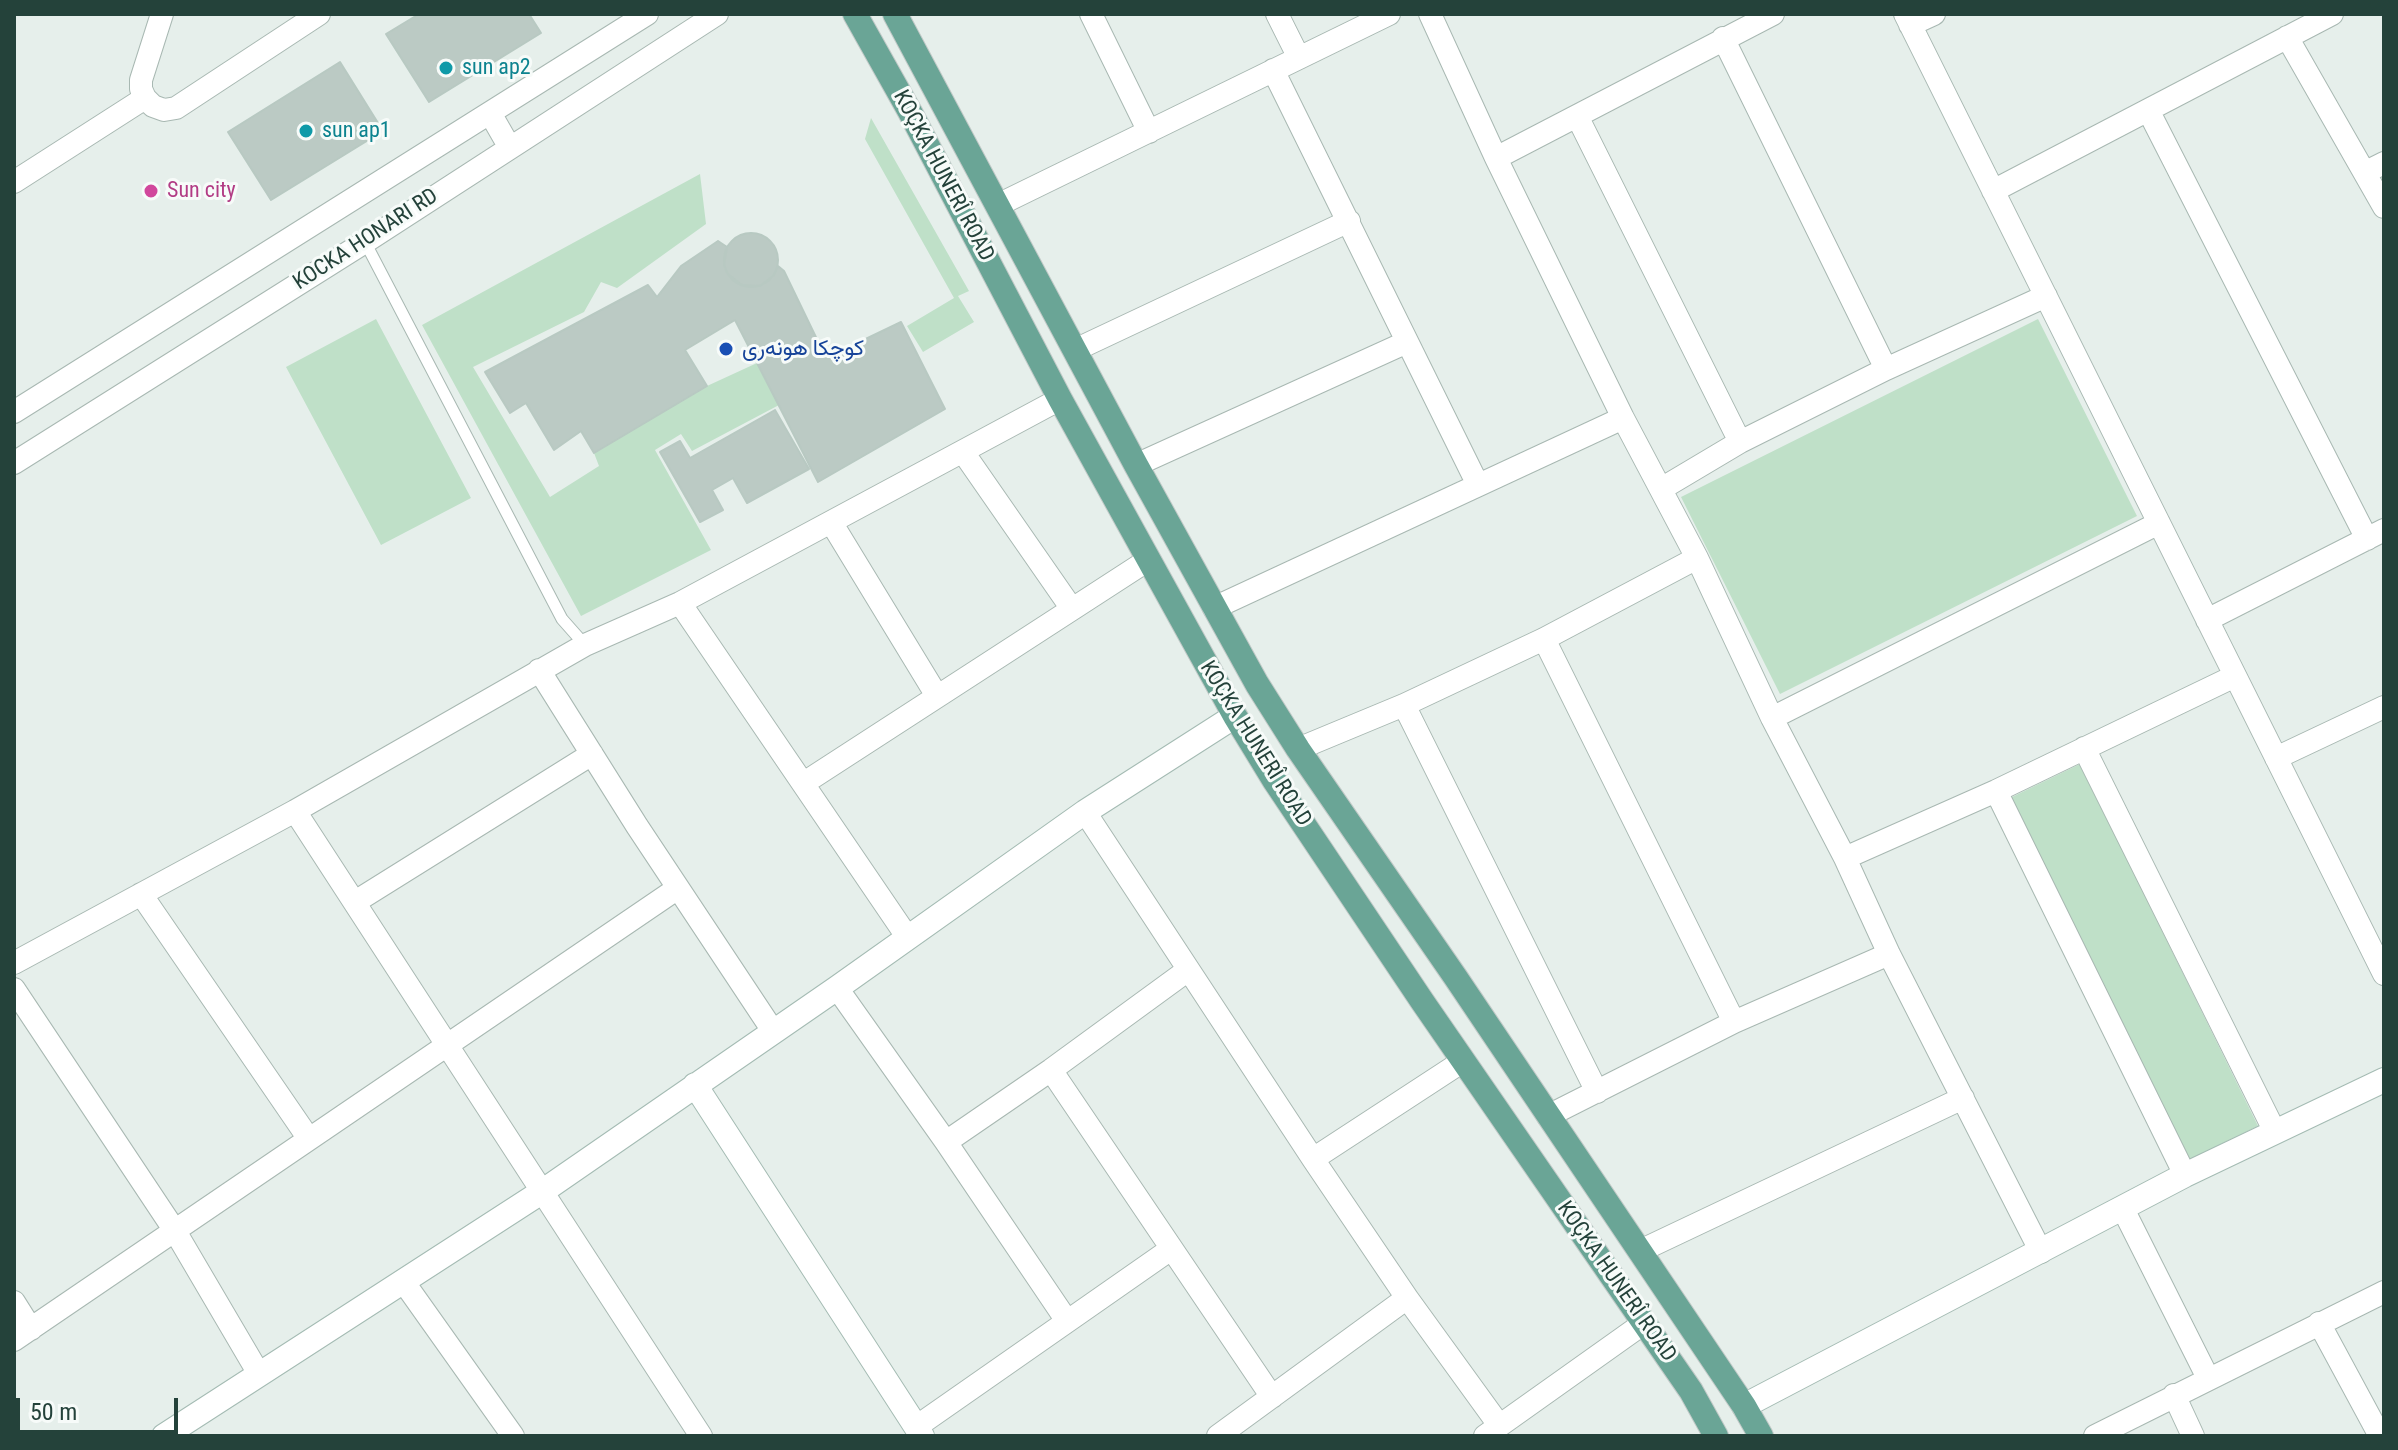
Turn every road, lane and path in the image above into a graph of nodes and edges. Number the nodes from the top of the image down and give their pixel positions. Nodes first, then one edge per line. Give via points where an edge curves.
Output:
1 (162, 14) edge
2 (319, 14) edge
3 (647, 14) edge
4 (717, 14) edge
5 (855, 14) edge
6 (895, 14) edge
7 (1091, 14) edge
8 (1277, 14) edge
9 (1389, 14) edge
10 (1430, 14) edge
11 (1773, 14) edge
12 (1934, 14) edge
13 (2332, 14) edge
14 (1908, 20) edge
15 (2287, 37) junction
16 (1723, 38) junction
17 (1299, 58) junction
18 (1273, 70) junction
19 (145, 98) junction
20 (2148, 110) junction
21 (490, 113) junction
22 (1577, 116) junction
23 (1149, 132) junction
24 (510, 148) junction
25 (1496, 158) junction
26 (2375, 167) edge
27 (14, 182) edge
28 (1993, 191) junction
29 (998, 205) junction
30 (2384, 207) edge
31 (1349, 221) junction
32 (365, 242) junction
33 (2046, 296) junction
34 (1407, 342) junction
35 (1075, 350) junction
36 (1886, 369) junction
37 (1060, 399) junction
38 (14, 412) edge
39 (1623, 418) junction
40 (1740, 442) junction
41 (963, 452) junction
42 (14, 463) edge
43 (1136, 465) junction
44 (1478, 485) junction
45 (1661, 489) junction
46 (831, 522) junction
47 (2159, 523) junction
48 (2376, 534) edge
49 (1697, 558) junction
50 (1148, 560) junction
51 (680, 603) junction
52 (1214, 608) junction
53 (1072, 609) junction
54 (2207, 620) junction
55 (1544, 639) junction
56 (585, 645) junction
57 (539, 670) junction
58 (2235, 676) junction
59 (937, 696) junction
60 (1404, 705) junction
61 (2384, 707) edge
62 (1235, 716) junction
63 (1772, 718) junction
64 (2084, 748) junction
65 (1298, 749) junction
66 (592, 754) junction
67 (2276, 758) junction
68 (804, 783) junction
69 (1996, 791) junction
70 (295, 811) junction
71 (1085, 812) junction
72 (1845, 858) junction
73 (678, 888) junction
74 (141, 894) junction
75 (355, 902) junction
76 (908, 938) junction
77 (1889, 954) junction
78 (14, 963) edge
79 (1188, 970) junction
80 (2384, 974) edge
81 (1456, 978) junction
82 (837, 988) junction
83 (14, 989) edge
84 (1422, 1001) junction
85 (1734, 1022) junction
86 (773, 1031) junction
87 (449, 1044) junction
88 (1463, 1061) junction
89 (1051, 1070) junction
90 (695, 1085) junction
91 (2382, 1087) edge
92 (1597, 1092) junction
93 (1963, 1098) junction
94 (1548, 1116) junction
95 (2275, 1132) junction
96 (309, 1139) junction
97 (946, 1142) junction
98 (1313, 1159) junction
99 (2185, 1175) junction
100 (543, 1191) junction
101 (2123, 1209) junction
102 (175, 1231) junction
103 (1171, 1249) junction
104 (1640, 1251) junction
105 (2041, 1252) junction
106 (403, 1281) junction
107 (2384, 1292) edge
108 (1407, 1298) junction
109 (14, 1302) edge
110 (1067, 1321) junction
111 (1644, 1323) junction
112 (2319, 1323) junction
113 (22, 1334) edge
114 (259, 1374) junction
115 (2208, 1378) junction
116 (2174, 1395) junction
117 (1272, 1397) junction
118 (1744, 1406) junction
119 (1492, 1430) edge
120 (919, 1432) edge
121 (507, 1434) edge
122 (164, 1436) edge
123 (701, 1436) edge
124 (1218, 1436) edge
125 (1716, 1436) edge
126 (1761, 1436) edge
127 (2095, 1436) edge
128 (2193, 1436) edge
129 (2380, 1436) edge

1 - 19 street via 141,80
2 - 19 street via 176,108 164,110
3 - 21 street, KOCKA HONARI RD
4 - 24 street, KOCKA HONARI RD
5 - 37 main road, KOÇKA HUNERÎ ROAD
6 - 29 main road
7 - 23 street
8 - 17 street
9 - 17 street
10 - 25 street
11 - 16 street
12 - 14 street
13 - 15 street
14 - 28 street
15 - 20 street
15 - 26 street
16 - 22 street
16 - 36 street
17 - 18 street
18 - 23 street
18 - 31 street
19 - 27 street
20 - 28 street
20 - 48 street
21 - 24 street
21 - 38 street, KOCKA HONARI RD
22 - 25 street
22 - 40 street
23 - 29 street
24 - 32 street, KOCKA HONARI RD
25 - 39 street
26 - 30 street
28 - 33 street
29 - 35 main road
31 - 34 street
31 - 35 street
32 - 42 street, KOCKA HONARI RD
32 - 56 lane via 562,619
33 - 36 street
33 - 47 street
34 - 43 street
34 - 44 street
35 - 43 main road
36 - 40 street
37 - 41 street
37 - 50 main road, KOÇKA HUNERÎ ROAD
39 - 44 street
39 - 45 street
40 - 45 street
41 - 46 street
41 - 53 street
43 - 52 main road
44 - 52 street
45 - 49 street
46 - 51 street
46 - 59 street
47 - 54 street
47 - 63 street
48 - 54 street
49 - 55 street
49 - 63 street
50 - 53 street
50 - 62 main road, KOÇKA HUNERÎ ROAD
51 - 56 street
51 - 68 street
52 - 65 main road
53 - 59 street
54 - 58 street
55 - 60 street
55 - 85 street
56 - 57 street
57 - 66 street
57 - 70 street
58 - 64 street
58 - 67 street
59 - 68 street
60 - 65 street
60 - 92 street
61 - 67 street
62 - 71 street
62 - 84 main road, KOÇKA HUNERÎ ROAD
63 - 72 street
64 - 69 street
64 - 95 street
65 - 81 main road
66 - 73 street
66 - 75 street
67 - 80 street
68 - 76 street
69 - 72 street
69 - 99 street
70 - 74 street
70 - 75 street
71 - 76 street
71 - 79 street
72 - 77 street
73 - 86 street
73 - 87 street
74 - 78 street
74 - 96 street
75 - 87 street
76 - 82 street
77 - 85 street
77 - 93 street
79 - 89 street
79 - 98 street
81 - 84 main road
81 - 94 main road
82 - 86 street
82 - 97 street
83 - 102 street
84 - 88 main road, KOÇKA HUNERÎ ROAD
85 - 92 street
86 - 90 street
87 - 96 street
87 - 100 street
88 - 98 street
88 - 111 main road, KOÇKA HUNERÎ ROAD
89 - 97 street
89 - 103 street
90 - 100 street
90 - 120 street
91 - 95 street
92 - 94 street
93 - 104 street
93 - 105 street
94 - 104 main road
95 - 99 street
96 - 102 street
97 - 110 street
98 - 108 street
99 - 101 street
100 - 106 street
100 - 123 street
101 - 105 street
101 - 115 street
102 - 113 street
102 - 114 street
103 - 110 street
103 - 117 street
104 - 118 main road
105 - 118 street
106 - 114 street
106 - 121 street
107 - 112 street
108 - 117 street
108 - 119 street
109 - 113 street
110 - 120 street
111 - 119 street
111 - 125 main road, KOÇKA HUNERÎ ROAD
112 - 115 street
112 - 129 street
114 - 122 street
115 - 116 street
116 - 127 street
116 - 128 street
117 - 124 street
118 - 126 main road

